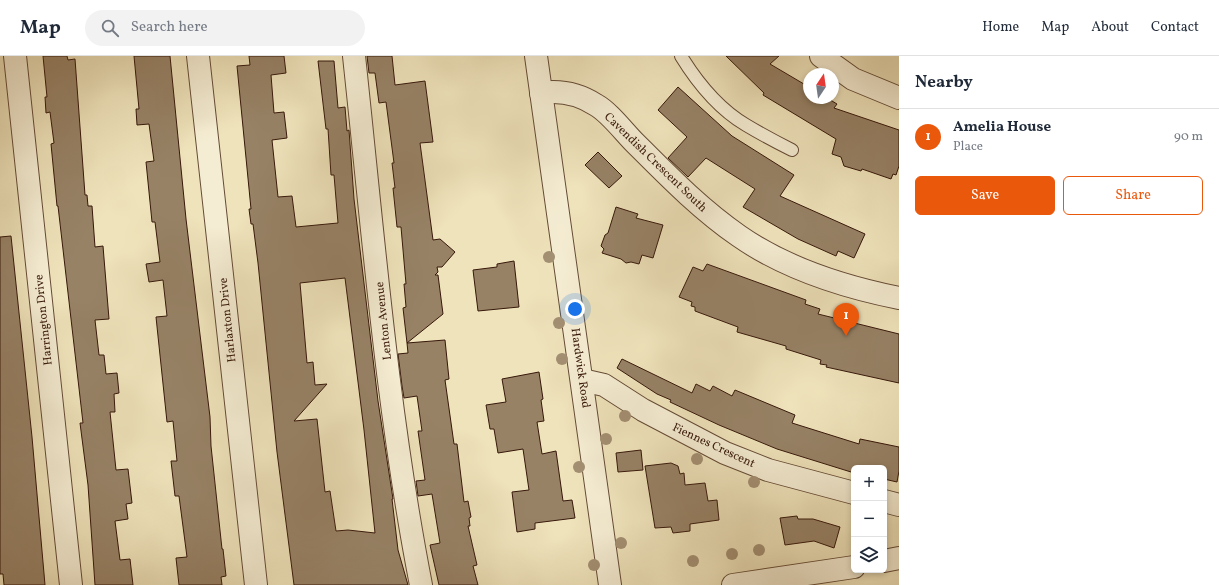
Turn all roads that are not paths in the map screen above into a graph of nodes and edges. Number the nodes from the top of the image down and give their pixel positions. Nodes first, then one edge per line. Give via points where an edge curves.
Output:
1 (15, 56) edge
2 (198, 56) edge
3 (354, 56) edge
4 (536, 56) edge
5 (681, 56) edge
6 (820, 56) edge
7 (541, 93) junction
8 (899, 98) edge
9 (792, 150) dead end
10 (899, 298) edge
11 (582, 380) junction
12 (851, 492) edge
13 (887, 502) edge
14 (899, 504) edge
15 (899, 558) edge
16 (887, 560) edge
17 (851, 567) edge
18 (71, 585) edge
19 (256, 585) edge
20 (421, 585) edge
21 (610, 585) edge
22 (733, 585) edge

1 - 18 street, Harrington Drive
2 - 19 street, Harlaxton Drive
3 - 20 street, Lenton Avenue via 388,371 409,527
4 - 7 street, Hardwick Road
5 - 9 lane via 707,93 744,124
6 - 8 street via 853,79
7 - 10 street, Cavendish Crescent South via 554,91 573,94 597,105 683,192 740,237 781,260 821,277
7 - 11 street, Hardwick Road
11 - 12 street, Fiennes Crescent via 604,385 643,410 725,453 768,470
11 - 21 street, Hardwick Road
13 - 14 street
15 - 16 street
17 - 22 street

